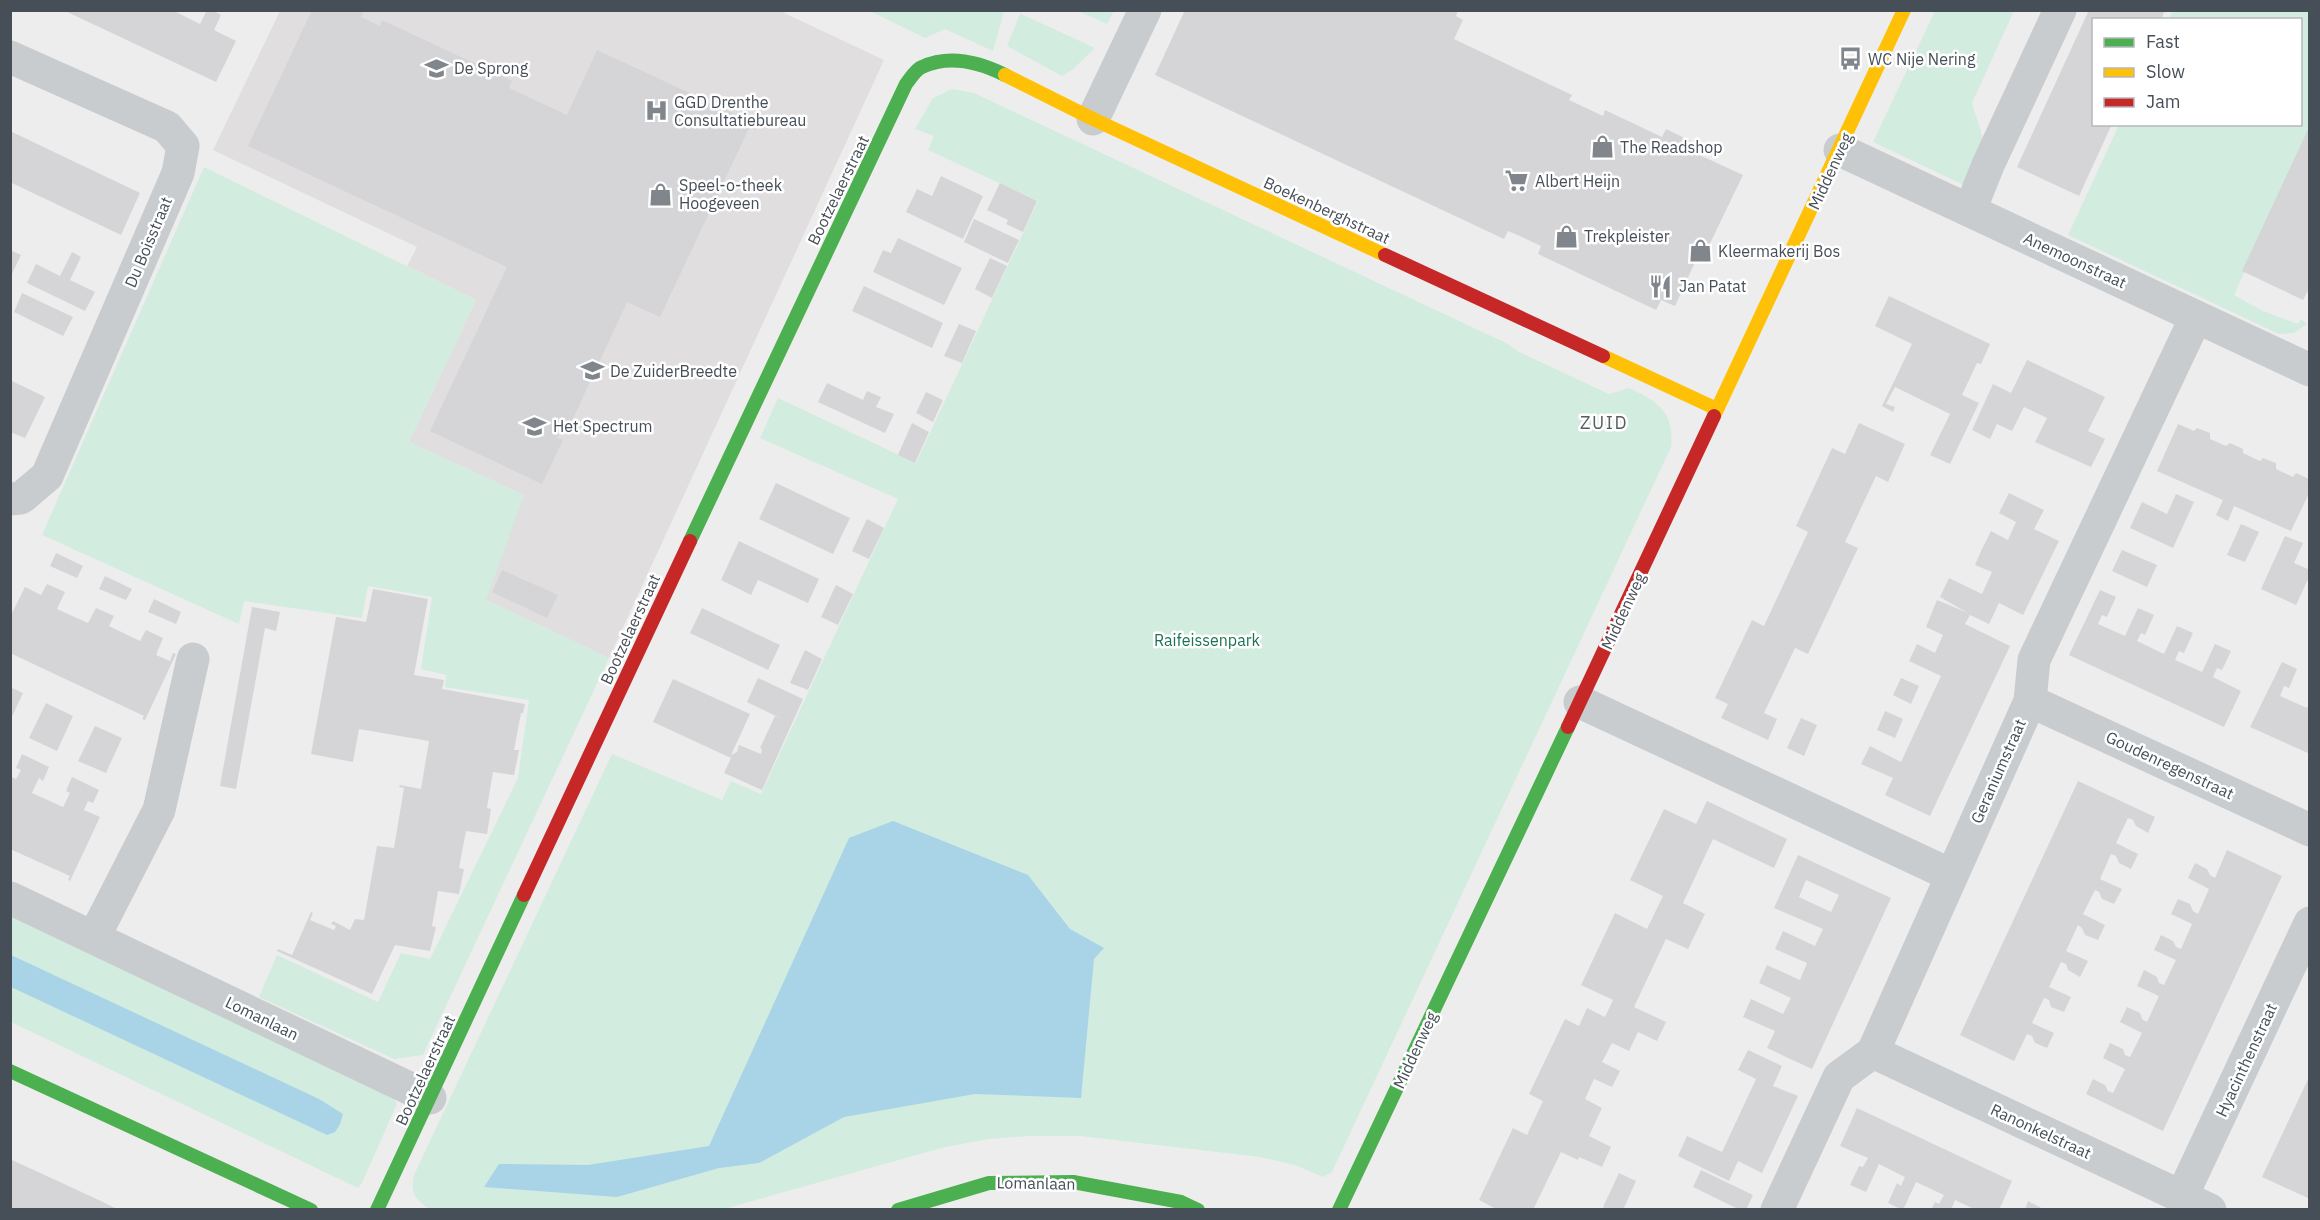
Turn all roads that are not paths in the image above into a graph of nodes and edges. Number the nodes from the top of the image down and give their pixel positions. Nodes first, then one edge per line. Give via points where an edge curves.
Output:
1 (1145, 10) edge
2 (1904, 10) edge
3 (2060, 10) edge
4 (10, 57) edge
5 (920, 67) joint
6 (1093, 119) junction
7 (1840, 150) junction
8 (1970, 210) junction
9 (2196, 317) junction
10 (2307, 363) edge
11 (1717, 409) junction
12 (10, 499) edge
13 (193, 659) dead end
14 (2030, 701) junction
15 (1580, 702) junction
16 (2310, 831) edge
17 (1951, 875) junction
18 (10, 898) edge
19 (2310, 923) edge
20 (94, 937) junction
21 (1873, 1052) junction
22 (10, 1071) edge
23 (430, 1098) junction
24 (2196, 1203) edge
25 (905, 1208) edge
26 (311, 1209) edge
27 (377, 1209) edge
28 (1198, 1209) edge
29 (1339, 1209) edge
30 (1777, 1209) edge

1 - 6 street
2 - 7 street, Middenweg
3 - 8 street
4 - 12 street, Du Boisstraat via 166,127 183,146 178,173 47,476 21,498
5 - 6 street, Boekenberghstraat via 955,59 990,68
5 - 23 street, Bootzelaerstraat via 906,84
6 - 11 street, Boekenberghstraat
7 - 8 street, Anemoonstraat
7 - 11 street, Middenweg
8 - 9 street, Anemoonstraat
9 - 10 street, Anemoonstraat
9 - 14 street, Geraniumstraat via 2034,660
11 - 15 street, Middenweg
13 - 20 street via 159,810
14 - 16 street, Goudenregenstraat
14 - 17 street, Geraniumstraat
15 - 17 street
15 - 29 street, Middenweg
17 - 21 street, Geraniumstraat
18 - 20 street, Lomanlaan
19 - 24 street, Hyacinthenstraat
20 - 23 street, Lomanlaan
21 - 24 street, Ranonkelstraat
21 - 30 street, Geraniumstraat via 1839,1077
22 - 26 street
23 - 27 street, Bootzelaerstraat
25 - 28 street, Lomanlaan via 989,1183 1073,1182 1181,1202

